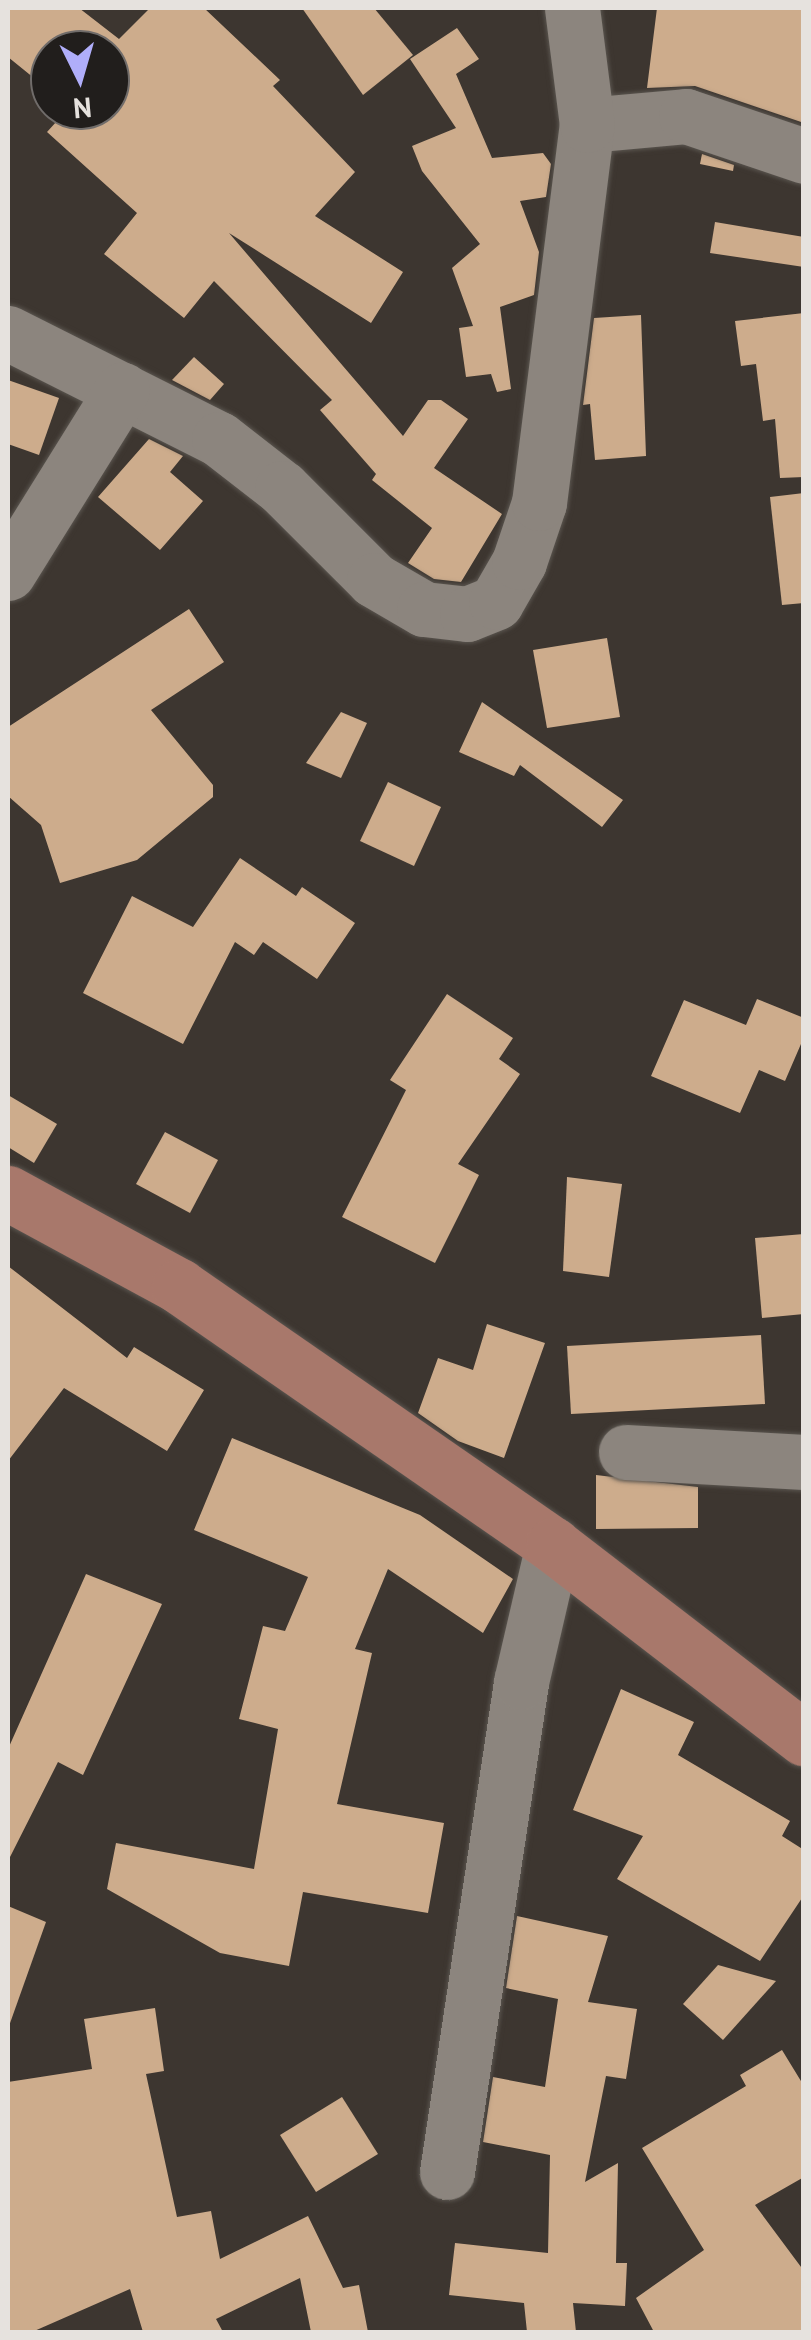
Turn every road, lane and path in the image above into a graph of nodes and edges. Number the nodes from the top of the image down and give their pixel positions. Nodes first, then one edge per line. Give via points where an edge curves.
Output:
1 (572, 8) edge
2 (587, 125) junction
3 (804, 156) edge
4 (8, 333) edge
5 (122, 390) junction
6 (8, 573) edge
7 (8, 1193) edge
8 (626, 1452) dead end
9 (804, 1462) edge
10 (553, 1545) junction
11 (804, 1738) edge
12 (447, 2172) dead end

1 - 2 street
2 - 3 street via 686,116
2 - 5 street via 540,503 520,562 496,602 467,614 424,609 374,580 282,488 218,439
4 - 5 street
5 - 6 street
7 - 10 main road via 179,1286
8 - 9 street
10 - 11 main road
10 - 12 street via 521,1682

